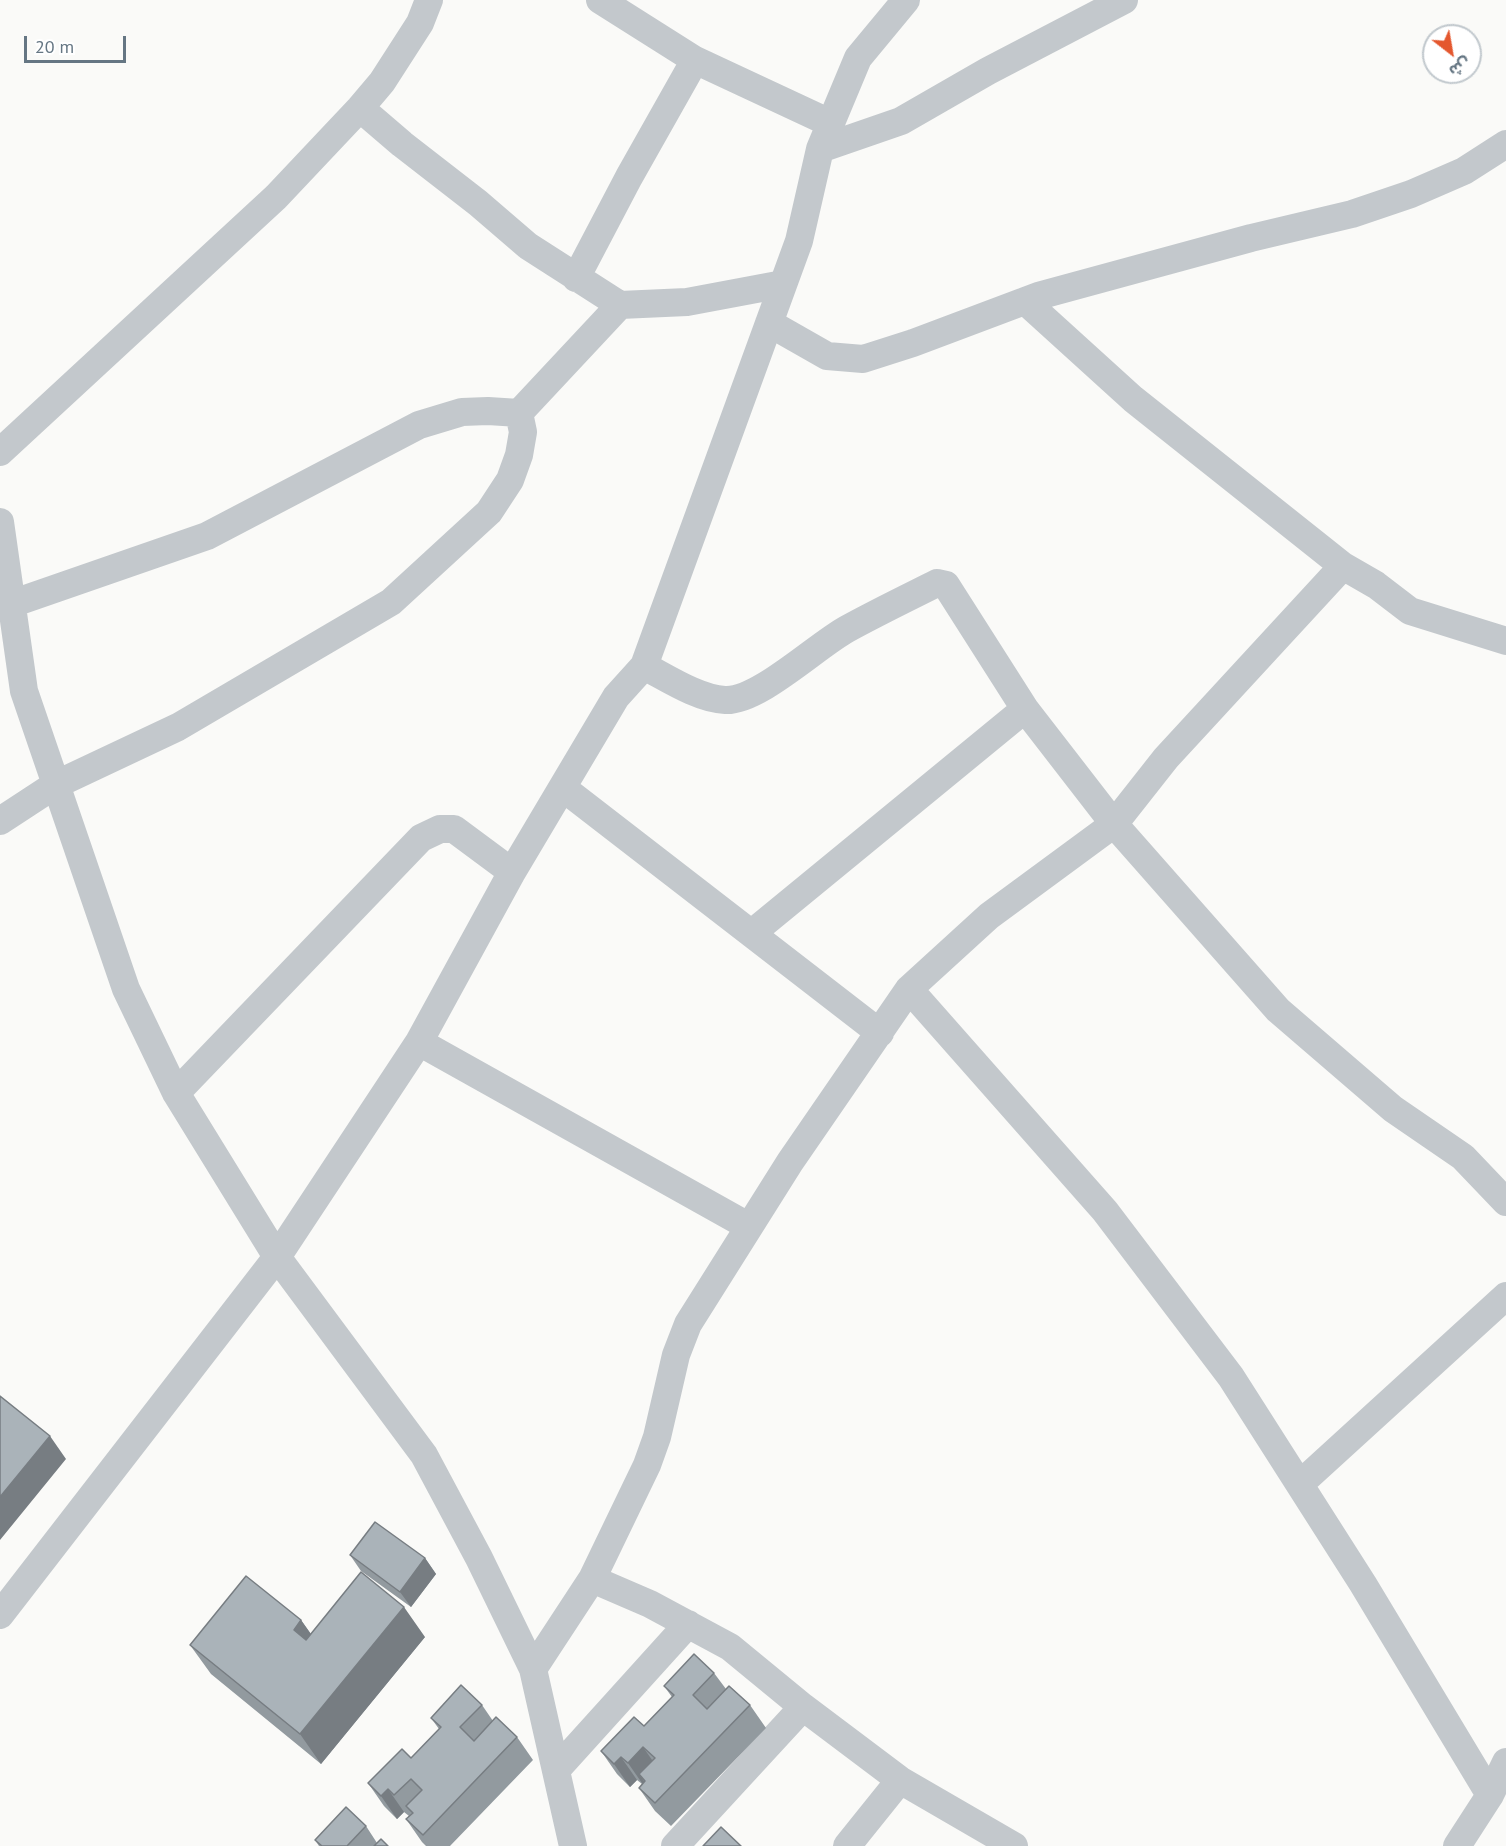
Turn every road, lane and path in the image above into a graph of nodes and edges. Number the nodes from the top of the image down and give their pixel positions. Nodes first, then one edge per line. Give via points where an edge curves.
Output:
1 (429, 0) edge
2 (600, 0) edge
3 (906, 0) edge
4 (1124, 0) edge
5 (695, 60) junction
6 (360, 108) junction
7 (825, 136) junction
8 (1506, 144) edge
9 (576, 278) junction
10 (783, 284) junction
11 (1024, 301) junction
12 (620, 305) junction
13 (769, 323) junction
14 (519, 413) junction
15 (0, 452) edge
16 (0, 522) edge
17 (1342, 566) junction
18 (11, 604) junction
19 (1506, 641) edge
20 (644, 666) junction
21 (1025, 709) junction
22 (56, 785) junction
23 (563, 788) junction
24 (0, 821) edge
25 (1114, 824) junction
26 (512, 872) junction
27 (752, 933) junction
28 (909, 989) junction
29 (880, 1033) junction
30 (419, 1042) junction
31 (176, 1093) junction
32 (1502, 1190) edge
33 (748, 1226) junction
34 (277, 1257) junction
35 (1506, 1296) edge
36 (1300, 1484) junction
37 (592, 1579) junction
38 (0, 1615) edge
39 (688, 1624) junction
40 (533, 1669) junction
41 (803, 1707) junction
42 (1506, 1762) edge
43 (556, 1770) junction
44 (900, 1780) junction
45 (1490, 1795) junction
46 (573, 1846) edge
47 (675, 1846) edge
48 (847, 1846) edge
49 (1014, 1846) edge
50 (1457, 1846) edge

1 - 6 street via 420,23
2 - 5 street
3 - 7 street via 858,58
4 - 7 street via 901,121
5 - 7 street
5 - 9 street
6 - 9 street via 528,246
6 - 15 street via 276,198
7 - 10 street
8 - 11 street via 1464,171 1352,214
9 - 12 street
10 - 12 street via 687,302
10 - 13 street
11 - 13 street via 863,359 827,356
11 - 17 street via 1133,399
12 - 14 street
13 - 20 street
14 - 18 street via 462,412 419,425 207,536
14 - 22 street via 523,432 519,455 510,480 489,512 391,602 178,727
16 - 18 street
17 - 19 street via 1410,611
17 - 25 street via 1166,758
18 - 22 street via 24,692
20 - 21 street via 705,696 740,700 845,630 943,583 952,591
20 - 23 street via 616,697
21 - 25 street
21 - 27 street
22 - 24 street
22 - 31 street via 126,989
23 - 26 street
23 - 27 street
25 - 28 street via 989,916
25 - 32 street via 1278,1010 1393,1109 1463,1157
26 - 30 street
26 - 31 street via 454,829 440,829 421,838
27 - 29 street
28 - 29 street
28 - 36 street via 1105,1211 1231,1377
29 - 33 street
30 - 33 street
30 - 34 street
31 - 34 street
33 - 37 street via 688,1324 676,1355 657,1437
34 - 38 street
34 - 40 street via 424,1455
35 - 36 street
36 - 45 street
37 - 39 street
37 - 40 street
39 - 41 street via 730,1647
39 - 43 street
40 - 43 street
41 - 44 street
41 - 47 street
42 - 45 street
43 - 46 street
44 - 48 street
44 - 49 street
45 - 50 street

